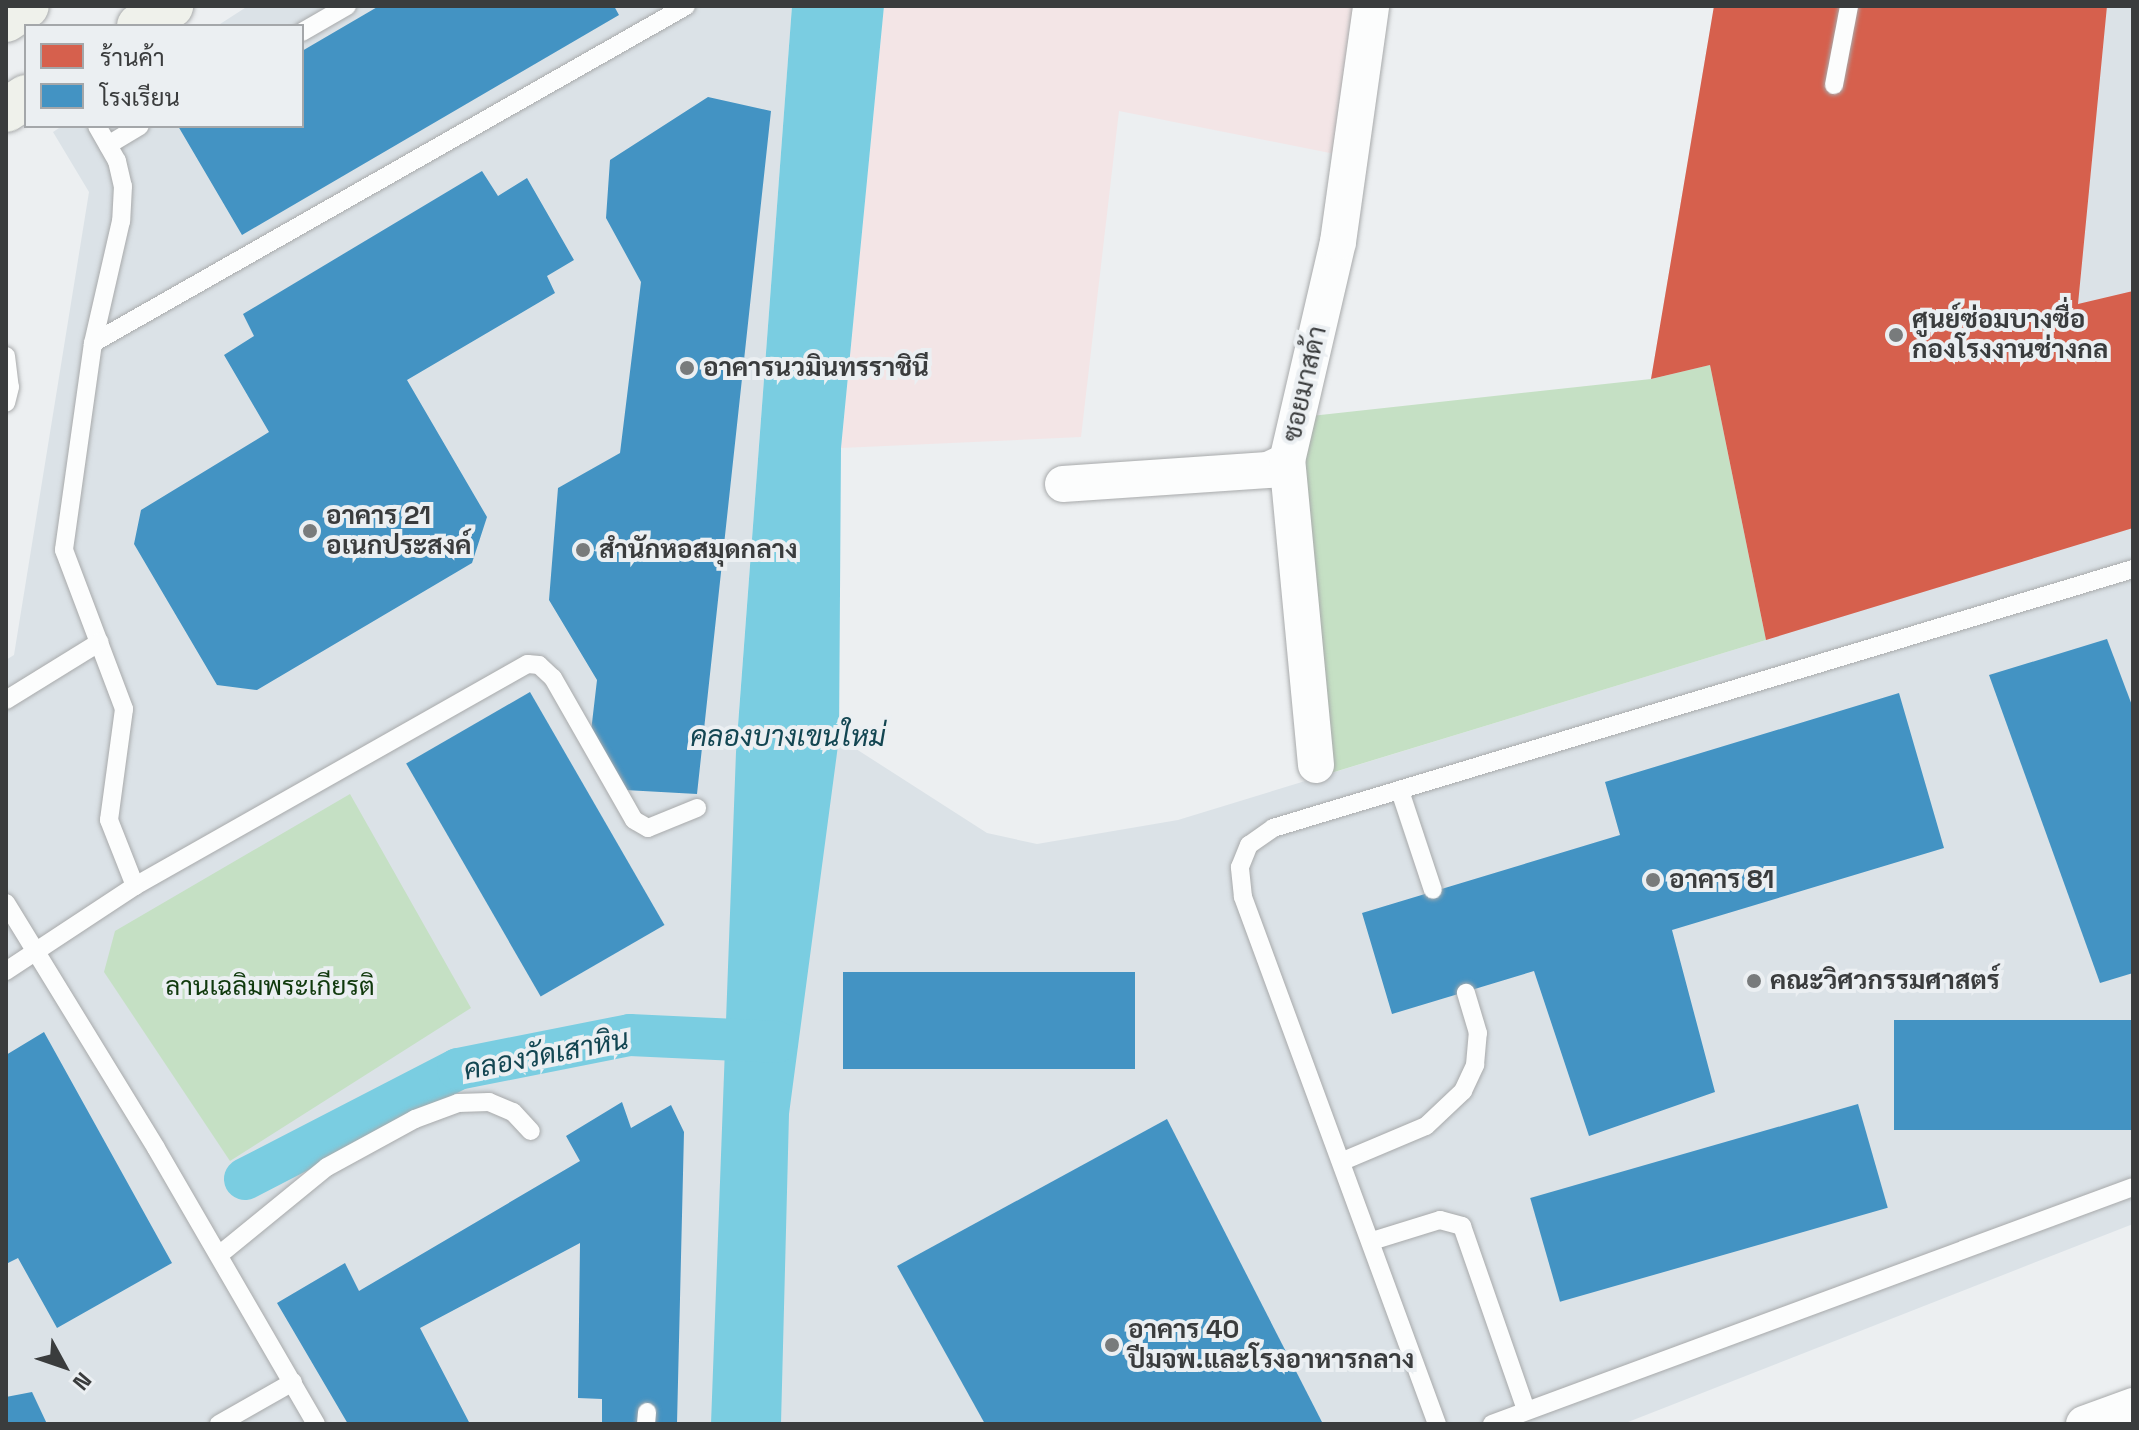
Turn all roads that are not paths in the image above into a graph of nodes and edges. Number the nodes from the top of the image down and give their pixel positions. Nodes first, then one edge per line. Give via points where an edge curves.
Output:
1 (27, 6) edge
2 (171, 6) edge
3 (347, 6) edge
4 (686, 6) edge
5 (1371, 6) edge
6 (1849, 6) edge
7 (6, 20) edge
8 (142, 24) edge
9 (304, 31) edge
10 (1834, 85) dead end
11 (24, 98) edge
12 (6, 110) edge
13 (98, 128) edge
14 (137, 128) edge
15 (108, 145) junction
16 (93, 343) junction
17 (6, 356) edge
18 (6, 403) edge
19 (1287, 461) junction
20 (1063, 484) dead end
21 (2133, 569) edge
22 (100, 642) junction
23 (6, 700) edge
24 (1316, 765) dead end
25 (1400, 791) junction
26 (697, 808) dead end
27 (135, 886) junction
28 (1433, 890) dead end
29 (6, 903) edge
30 (36, 952) junction
31 (6, 971) edge
32 (1466, 993) dead end
33 (531, 1131) dead end
34 (1343, 1161) junction
35 (2133, 1187) edge
36 (1372, 1241) junction
37 (219, 1255) junction
38 (293, 1382) junction
39 (2133, 1406) edge
40 (1526, 1410) junction
41 (219, 1424) edge
42 (316, 1424) edge
43 (1437, 1424) edge
44 (1492, 1424) edge
45 (2084, 1424) edge

1 - 7 main road
2 - 8 main road
3 - 9 lane
4 - 16 lane
5 - 19 street, ซอยมาสด้า via 1338,242
6 - 10 lane
11 - 12 main road
13 - 15 lane
14 - 15 lane
15 - 16 lane via 123,186 121,221
16 - 22 lane via 64,550
17 - 18 lane
19 - 20 street via 1268,470
19 - 24 street, ซอยมาสด้า
21 - 25 lane
22 - 23 lane
22 - 27 lane via 124,709 109,820
25 - 28 lane
25 - 34 lane via 1273,828 1249,845 1240,867 1243,897
26 - 27 lane via 648,828 634,820 553,678 539,665 528,664
27 - 30 lane
29 - 30 lane
30 - 31 lane
30 - 37 lane
32 - 34 lane via 1478,1033 1475,1065 1463,1091 1426,1126
33 - 37 lane via 513,1112 489,1102 458,1103 415,1119 327,1167
34 - 36 lane
35 - 40 lane
36 - 40 lane via 1440,1220 1462,1226
36 - 43 lane
37 - 38 lane
38 - 41 lane
38 - 42 lane
39 - 45 street
40 - 44 lane

